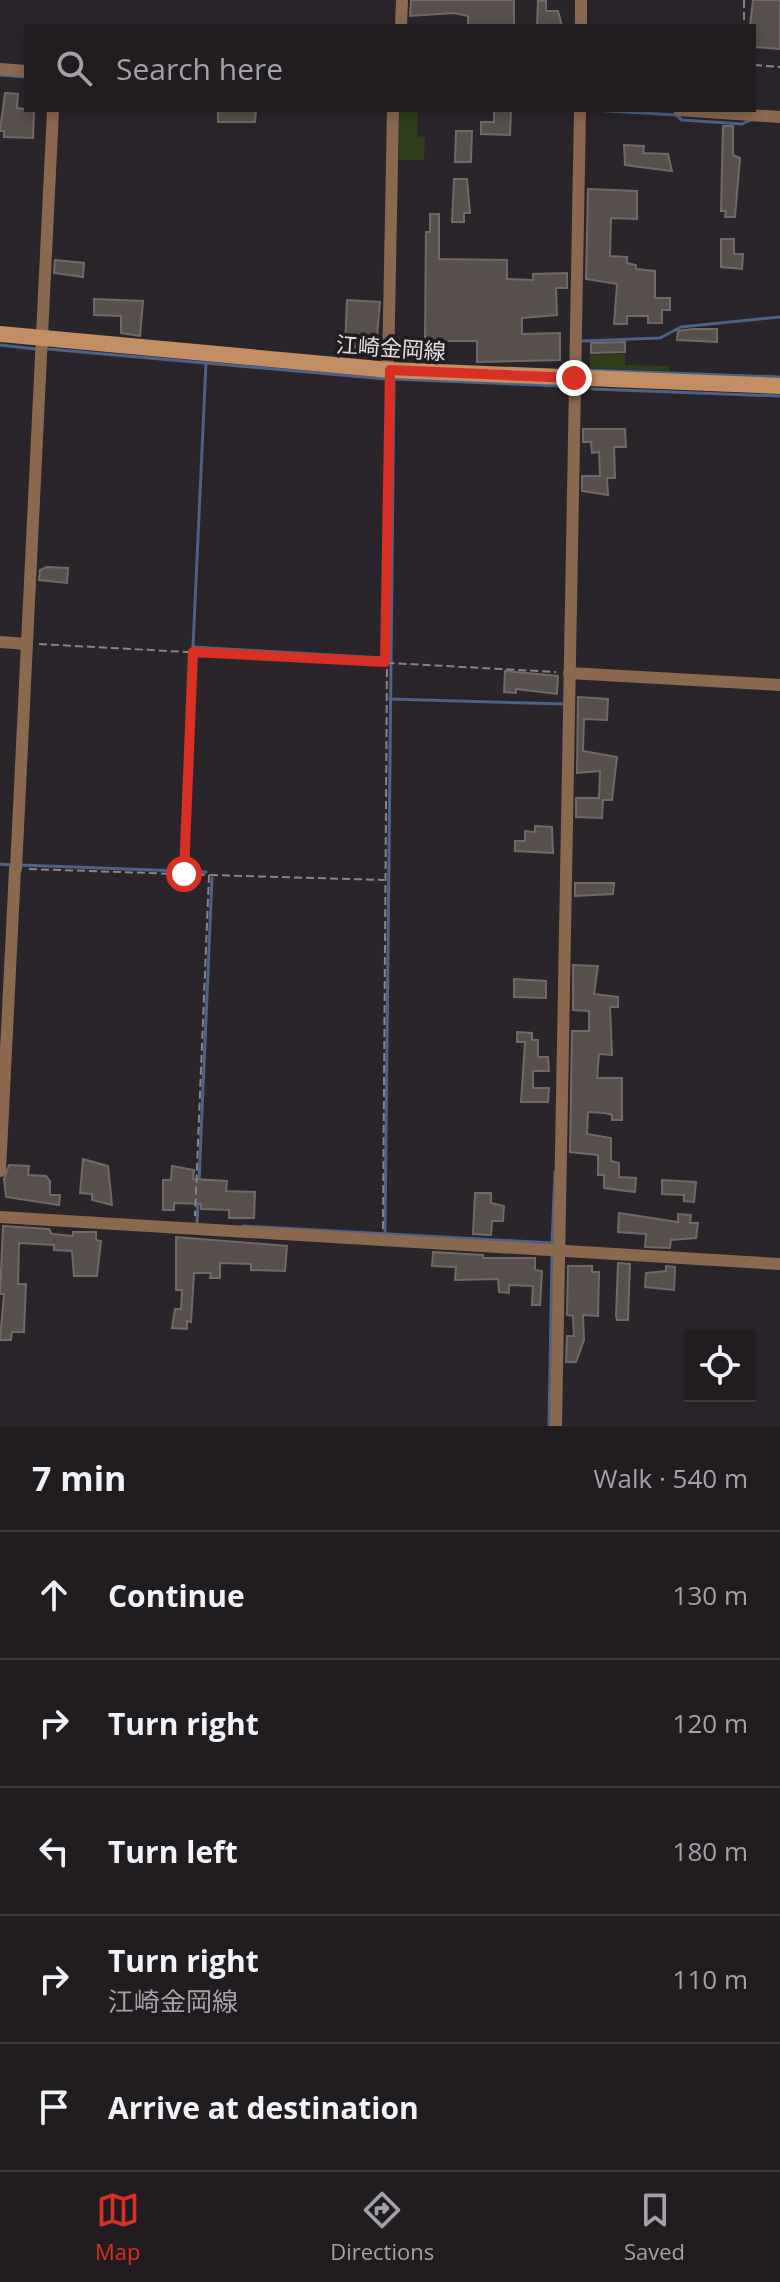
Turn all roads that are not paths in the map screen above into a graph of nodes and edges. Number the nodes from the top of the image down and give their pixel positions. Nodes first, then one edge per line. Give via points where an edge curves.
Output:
1 (402, 0) edge
2 (581, 0) edge
3 (401, 24) edge
4 (581, 24) edge
5 (0, 69) edge
6 (24, 71) edge
7 (53, 112) edge
8 (393, 112) edge
9 (580, 112) edge
10 (708, 112) edge
11 (780, 117) edge
12 (0, 334) edge
13 (44, 338) junction
14 (389, 370) junction
15 (574, 378) junction
16 (780, 386) edge
17 (0, 642) edge
18 (27, 644) junction
19 (566, 673) junction
20 (780, 685) edge
21 (0, 1171) edge
22 (0, 1217) edge
23 (560, 1250) junction
24 (780, 1264) edge
25 (556, 1426) edge

1 - 3 street
2 - 4 street
5 - 6 street
7 - 13 street
8 - 14 street
9 - 15 street
10 - 11 street
12 - 13 main road, 江崎金岡線
13 - 14 main road, 江崎金岡線
13 - 18 street
14 - 15 main road, 江崎金岡線
15 - 16 main road, 江崎金岡線
15 - 19 street
17 - 18 street
18 - 21 street
19 - 20 street
19 - 23 street
22 - 23 street
23 - 24 street
23 - 25 street

